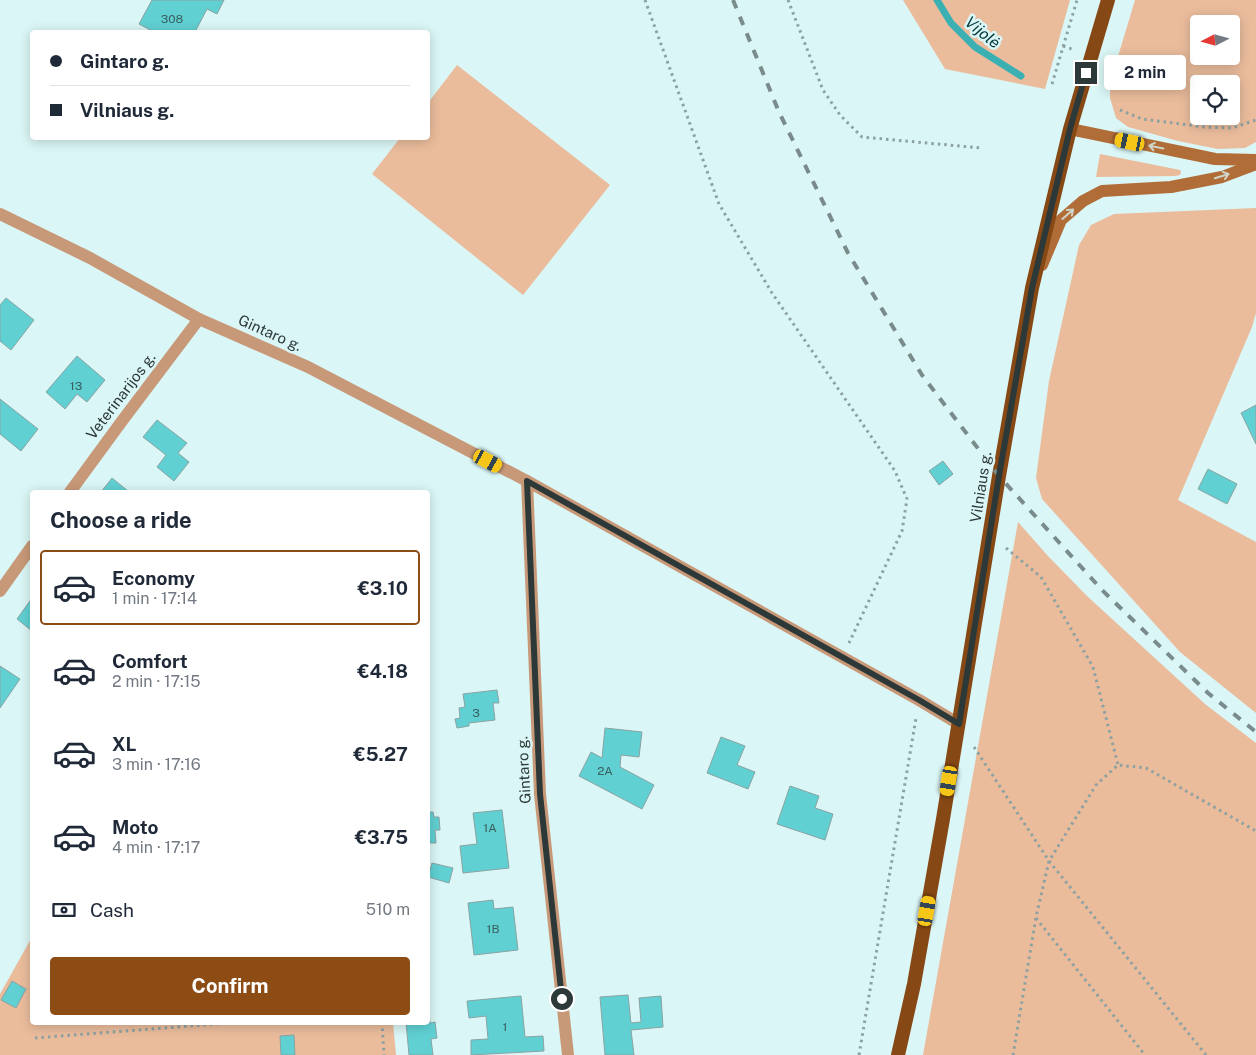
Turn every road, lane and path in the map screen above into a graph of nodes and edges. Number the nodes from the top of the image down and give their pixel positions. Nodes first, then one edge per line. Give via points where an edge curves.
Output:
1 (645, 0) edge
2 (788, 0) edge
3 (1077, 0) edge
4 (1108, 0) edge
5 (1052, 84) dead end
6 (1120, 110) dead end
7 (1256, 120) edge
8 (1070, 129) junction
9 (981, 148) dead end
10 (1256, 160) edge
11 (1256, 164) edge
12 (0, 214) edge
13 (1032, 288) junction
14 (199, 319) junction
15 (527, 481) junction
16 (71, 490) edge
17 (990, 534) junction
18 (30, 549) edge
19 (0, 591) edge
20 (842, 657) junction
21 (919, 700) junction
22 (959, 724) junction
23 (1118, 766) junction
24 (1256, 831) edge
25 (1049, 861) junction
26 (1036, 917) junction
27 (914, 984) junction
28 (203, 1025) edge
29 (382, 1025) edge
30 (35, 1038) dead end
31 (384, 1055) edge
32 (568, 1055) edge
33 (859, 1055) edge
34 (898, 1055) edge
35 (908, 1055) edge
36 (1013, 1055) edge
37 (1146, 1055) edge
38 (1206, 1055) edge

1 - 20 path via 719,204 772,293 895,471 907,499 902,531
2 - 9 path via 823,90 840,115 862,137
3 - 5 path
4 - 8 highway, Vilniaus g.
6 - 7 path via 1142,118 1205,127 1232,128
10 -> 8 main road via 1214,160
8 - 13 highway, Vilniaus g.
13 -> 11 main road via 1061,220 1083,201 1102,192 1170,187 1222,177
12 - 14 street, Gintaro g. via 90,258
13 - 17 highway, Vilniaus g.
14 - 15 street, Gintaro g. via 308,367
14 - 16 street, Veterinarijos g.
15 - 20 street, Gintaro g.
15 - 32 street, Gintaro g. via 540,794
17 - 22 highway, Vilniaus g.
17 - 23 path via 1041,577 1092,667
18 - 19 street
20 - 21 street, Gintaro g.
21 - 22 street, Gintaro g.
21 - 33 path
22 - 25 path
22 - 27 highway, Vilniaus g.
23 - 24 path via 1146,768
23 - 25 path via 1096,785
25 - 26 path
25 - 38 path
26 - 36 path
26 - 37 path
27 - 34 highway, Vilniaus g.
27 - 35 highway, Vilniaus g.
28 - 30 path
29 - 31 path

